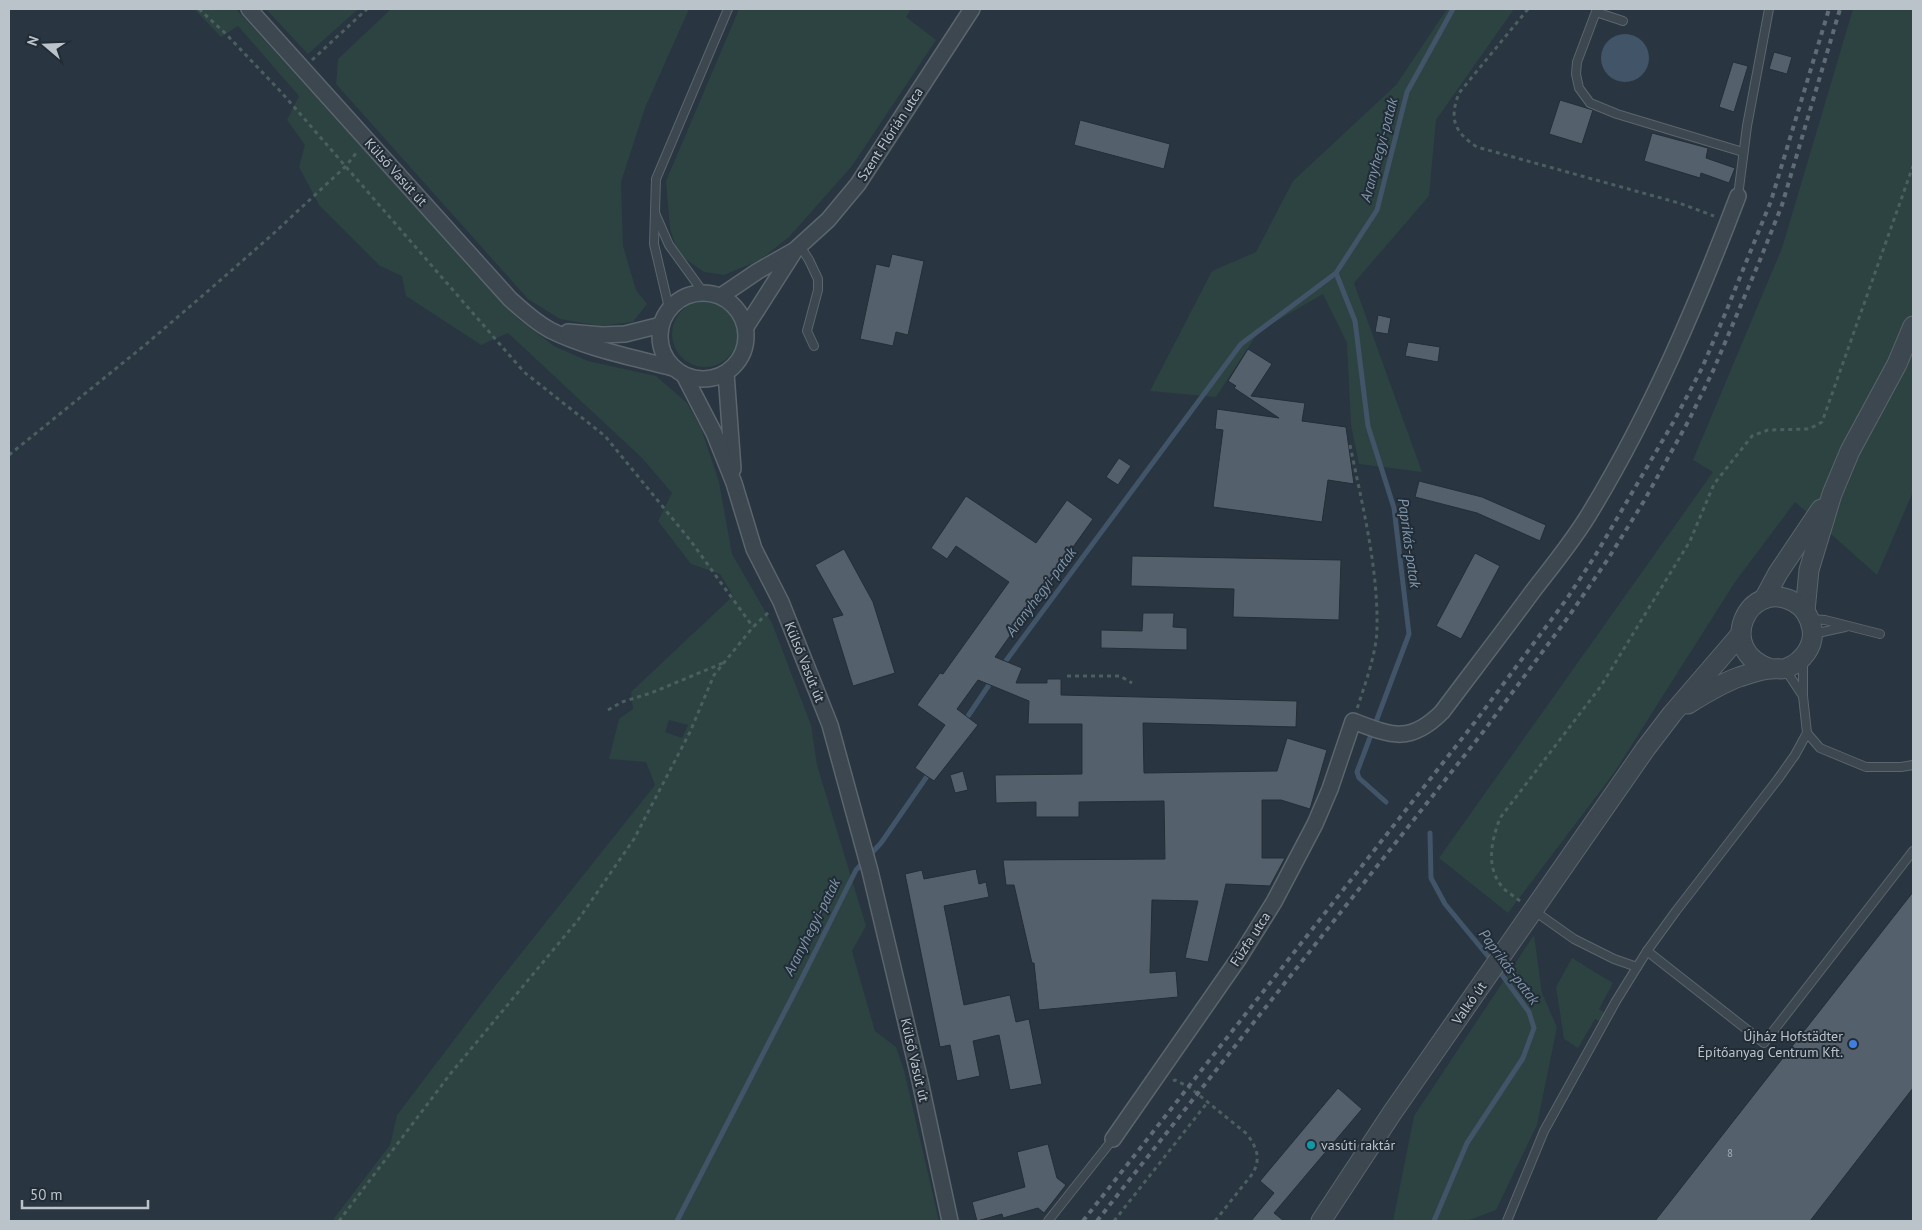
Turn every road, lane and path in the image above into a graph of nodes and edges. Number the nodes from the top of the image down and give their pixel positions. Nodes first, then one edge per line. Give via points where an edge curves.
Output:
1 (199, 9) edge
2 (249, 9) edge
3 (368, 9) edge
4 (728, 9) edge
5 (972, 9) edge
6 (1528, 9) edge
7 (1769, 9) edge
8 (1596, 10) edge
9 (1623, 21) dead end
10 (303, 69) junction
11 (1743, 152) junction
12 (346, 166) junction
13 (1913, 166) edge
14 (1738, 196) joint
15 (653, 209) junction
16 (1728, 221) junction
17 (798, 248) junction
18 (703, 292) junction
19 (721, 296) junction
20 (669, 308) junction
21 (660, 325) junction
22 (1913, 326) edge
23 (746, 327) junction
24 (550, 330) junction
25 (814, 346) dead end
26 (679, 372) junction
27 (726, 373) junction
28 (1350, 445) dead end
29 (9, 455) edge
30 (734, 483) junction
31 (1832, 494) junction
32 (1764, 599) junction
33 (780, 602) junction
34 (1809, 621) junction
35 (1847, 626) junction
36 (754, 627) junction
37 (1880, 634) dead end
38 (1740, 635) junction
39 (1803, 656) junction
40 (724, 663) junction
41 (1778, 669) junction
42 (1067, 676) dead end
43 (1132, 683) dead end
44 (1803, 696) junction
45 (608, 710) dead end
46 (1672, 714) junction
47 (1360, 724) junction
48 (1807, 733) junction
49 (1913, 765) edge
50 (1913, 851) edge
51 (1533, 910) junction
52 (1647, 951) junction
53 (1637, 967) junction
54 (1184, 1084) dead end
55 (1207, 1103) junction
56 (1113, 1140) joint
57 (339, 1221) edge
58 (950, 1221) edge
59 (1048, 1221) edge
60 (1114, 1221) edge
61 (1215, 1221) edge
62 (1321, 1221) edge
63 (1507, 1221) edge

1 - 12 path via 282,93
2 - 10 street, Külső Vasút út
3 - 10 path
4 - 15 lane via 656,179
5 - 17 street, Szent Flórián utca via 858,184 828,220
6 - 16 path via 1459,93 1453,117 1464,139 1477,148 1679,203
7 - 11 lane
8 - 9 lane
8 - 11 lane via 1577,62 1576,74 1579,88 1590,103
10 - 24 street, Külső Vasút út via 510,299
11 - 14 lane
12 - 29 path via 194,303
12 - 36 path via 524,372 605,436 690,540
13 - 51 path via 1822,422 1808,429 1768,430 1752,436 1714,484 1690,541 1601,686 1500,818 1490,852 1495,874 1504,888
14 - 16 street
15 - 18 lane via 669,245
15 - 20 lane via 654,244
16 - 47 street via 1662,376 1591,512 1570,543 1428,726 1412,734 1391,733
17 - 19 street, Szent Flórián utca
17 - 23 street, Szent Flórián utca
17 - 25 lane via 810,260 818,279 807,331
18 - 19 street
18 - 20 street via 683,297
19 - 23 street via 735,306
20 - 21 street
21 - 24 street, Külső Vasút út via 625,334
21 - 26 street via 660,344 665,357
22 - 31 street
23 - 27 street via 744,351
24 - 26 street, Külső Vasút út via 599,349
26 - 27 street via 697,379 710,379
26 - 30 street, Külső Vasút út via 714,433
27 - 30 street, Külső Vasút út
28 - 47 path via 1373,562 1377,628
30 - 33 street, Külső Vasút út via 754,549
31 - 32 street via 1778,572
31 - 34 street via 1809,570
32 - 34 street via 1786,598 1797,603
32 - 38 street via 1746,613
33 - 36 path
33 - 58 street, Külső Vasút út via 830,726 870,871
34 - 35 lane
34 - 35 lane via 1826,620
34 - 39 street via 1810,646
35 - 37 lane
36 - 40 path
38 - 41 street via 1753,661
38 - 46 street, Valkó út
39 - 41 street
39 - 44 lane
40 - 45 path
40 - 57 path via 714,675 690,732 634,839 578,920 452,1073
41 - 44 lane
41 - 46 street via 1738,678 1716,687
42 - 43 path via 1120,676
44 - 48 lane
46 - 51 street, Valkó út
47 - 56 street, Fűzfa utca via 1315,824 1274,902
48 - 49 lane via 1820,748 1866,766
48 - 52 lane via 1795,756
50 - 52 lane via 1764,1043
51 - 53 lane via 1574,939
51 - 62 street, Valkó út
52 - 53 lane
53 - 63 lane via 1544,1131
54 - 55 path
55 - 60 path
55 - 61 path via 1247,1134 1258,1152 1257,1166
56 - 59 lane

